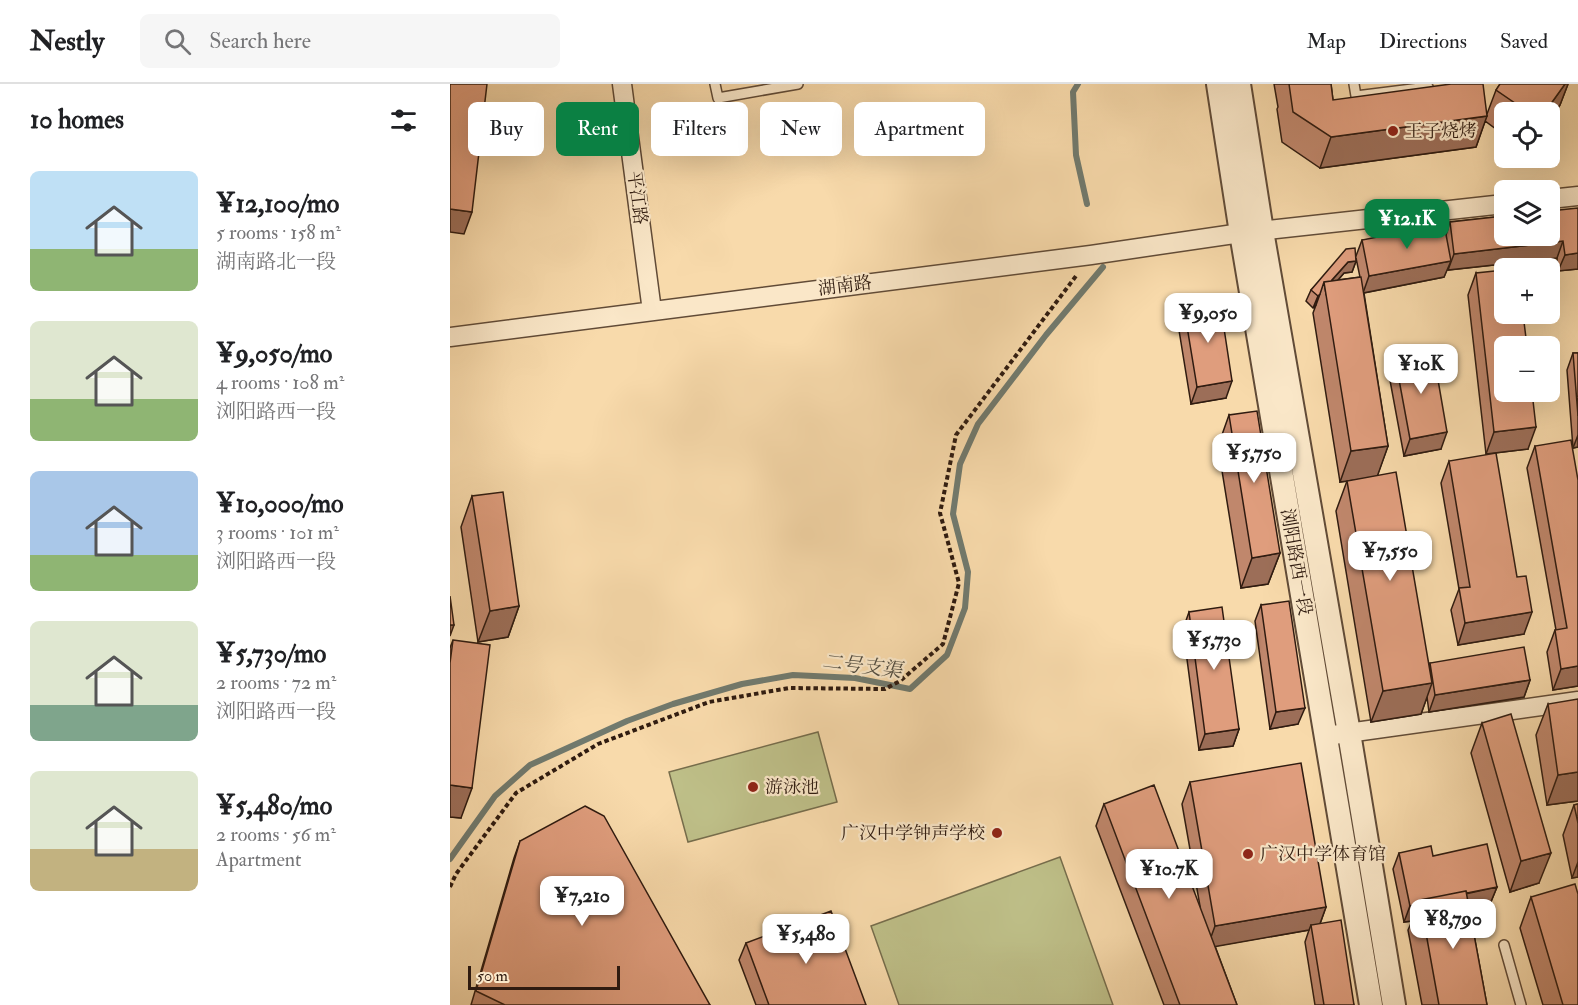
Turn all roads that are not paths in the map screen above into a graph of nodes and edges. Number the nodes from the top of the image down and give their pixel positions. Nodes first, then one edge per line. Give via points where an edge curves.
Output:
1 (622, 84) edge
2 (715, 84) edge
3 (798, 84) edge
4 (1218, 84) edge
5 (1239, 84) edge
6 (1354, 84) edge
7 (1435, 87) edge
8 (1578, 196) edge
9 (1560, 198) edge
10 (1494, 205) edge
11 (1251, 232) junction
12 (652, 311) junction
13 (450, 337) edge
14 (1578, 701) edge
15 (1349, 733) junction
16 (1326, 736) junction
17 (1504, 945) dead end
18 (1371, 1005) edge
19 (1394, 1005) edge
20 (1521, 1005) edge

1 - 12 street, 平江路
2 - 3 lane via 718,98
4 - 11 street, 浏阳路西一段
5 - 11 street
6 - 7 lane via 1356,96
8 - 9 street
10 - 11 street, 湖南路
11 - 12 street, 湖南路
11 - 15 street
11 - 16 street, 浏阳路西一段
12 - 13 street, 湖南路
14 - 15 street
15 - 16 street
15 - 19 street
16 - 18 street, 浏阳路西一段
17 - 20 lane

